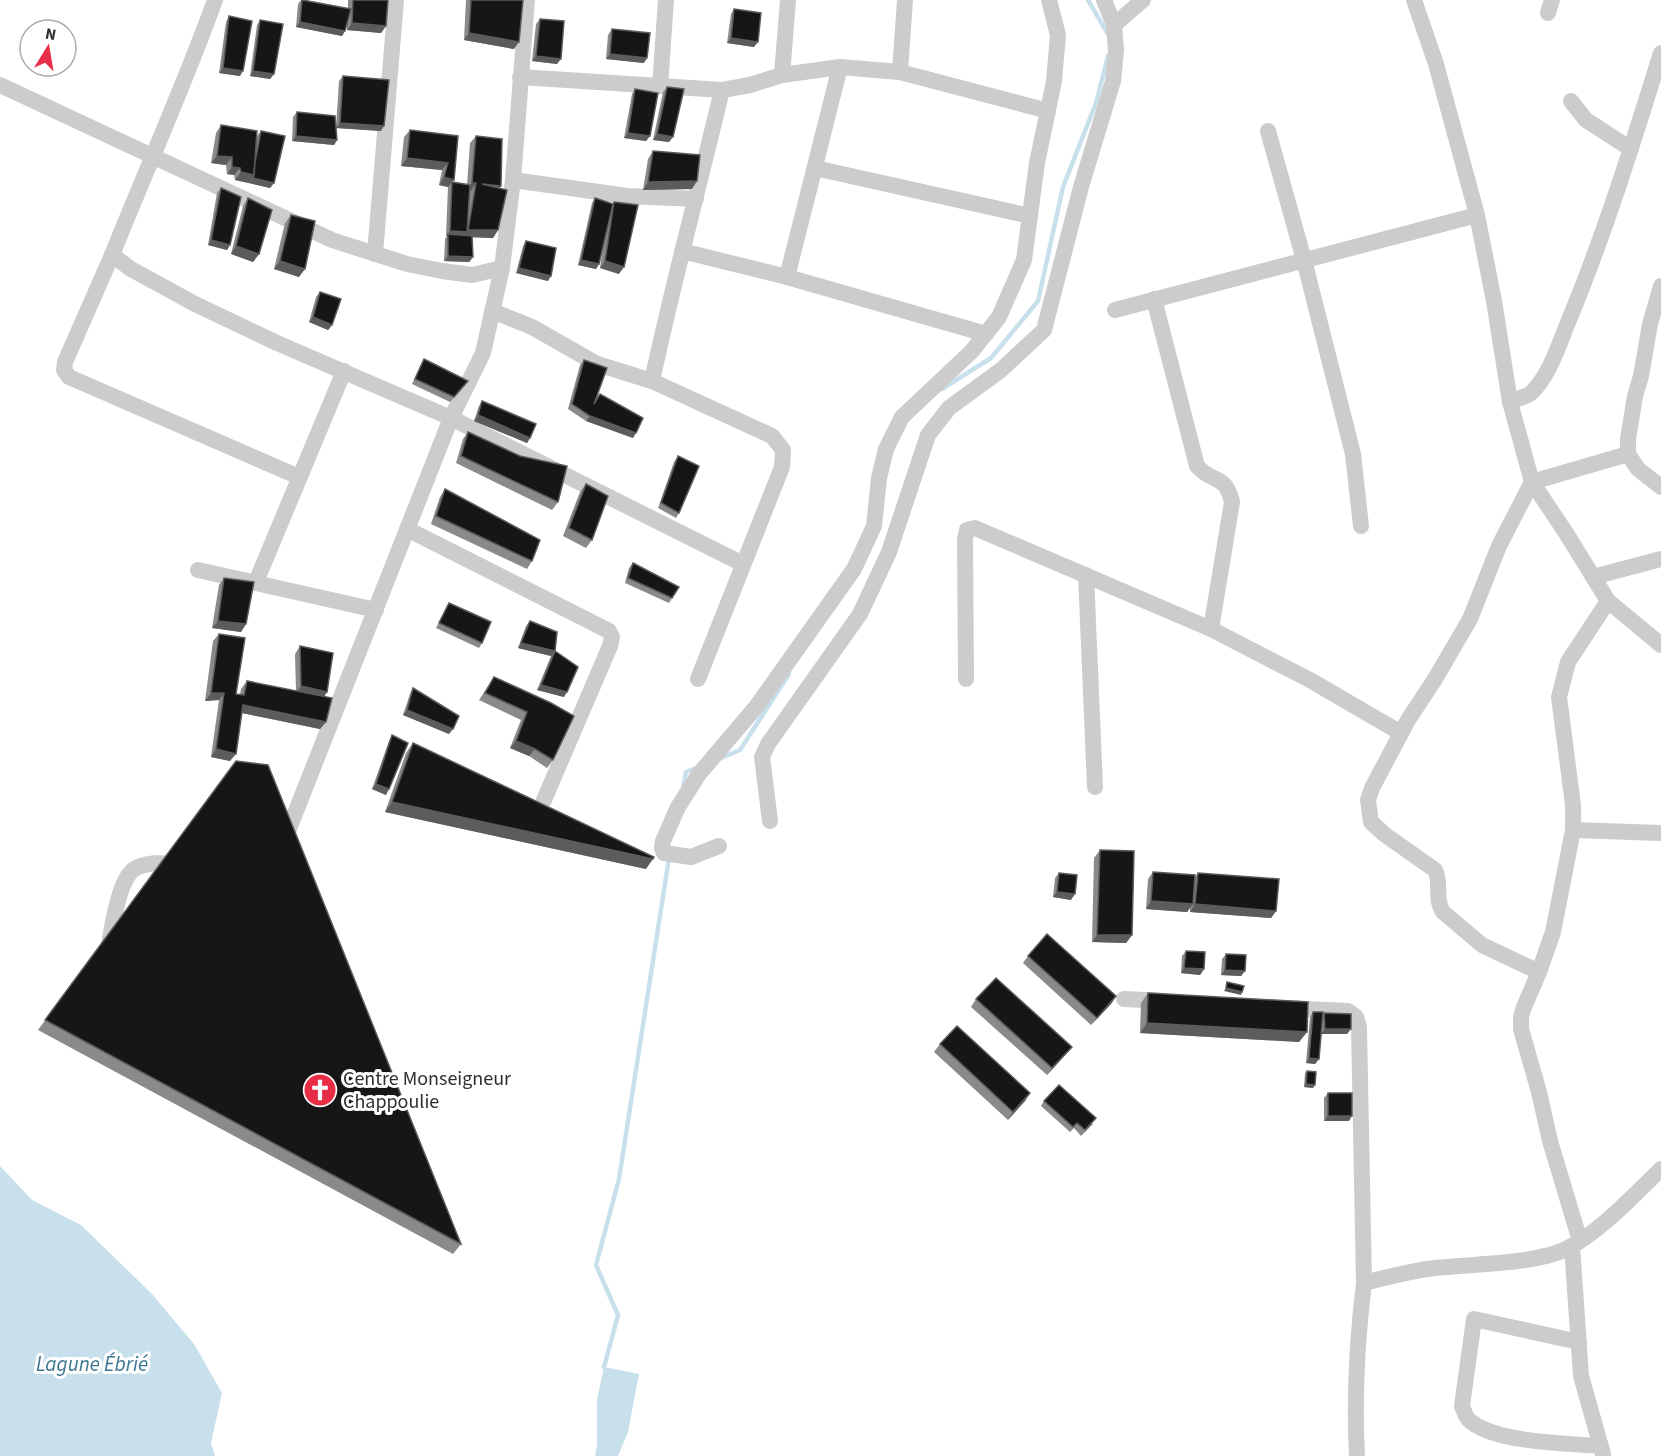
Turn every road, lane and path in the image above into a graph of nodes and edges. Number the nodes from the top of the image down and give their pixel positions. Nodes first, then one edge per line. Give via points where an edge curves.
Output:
1 (215, 0) edge
2 (396, 0) edge
3 (527, 0) edge
4 (666, 0) edge
5 (788, 0) edge
6 (905, 0) edge
7 (1049, 0) edge
8 (1104, 0) edge
9 (1143, 0) edge
10 (1414, 0) edge
11 (1114, 25) junction
12 (1661, 53) edge
13 (840, 67) junction
14 (900, 72) junction
15 (782, 75) junction
16 (520, 76) junction
17 (0, 85) edge
18 (660, 86) junction
19 (722, 90) junction
20 (1571, 101) dead end
21 (1048, 111) junction
22 (1268, 131) dead end
23 (1631, 149) junction
24 (153, 154) junction
25 (814, 168) junction
26 (513, 180) junction
27 (696, 200) junction
28 (1477, 215) junction
29 (1030, 216) junction
30 (682, 251) junction
31 (375, 254) junction
32 (112, 255) junction
33 (1304, 260) junction
34 (502, 268) junction
35 (787, 277) junction
36 (1661, 286) edge
37 (1154, 299) junction
38 (1115, 310) dead end
39 (492, 311) junction
40 (986, 333) junction
41 (344, 371) junction
42 (652, 381) junction
43 (1510, 402) junction
44 (451, 418) junction
45 (1628, 454) junction
46 (300, 477) junction
47 (1532, 482) junction
48 (1661, 487) edge
49 (1361, 526) dead end
50 (407, 529) junction
51 (1661, 559) edge
52 (742, 564) junction
53 (198, 570) dead end
54 (1086, 575) junction
55 (1593, 577) junction
56 (256, 582) junction
57 (1608, 601) junction
58 (376, 610) junction
59 (1211, 629) junction
60 (1661, 645) edge
61 (698, 679) dead end
62 (966, 679) dead end
63 (1401, 734) junction
64 (1095, 787) dead end
65 (544, 800) dead end
66 (770, 821) dead end
67 (1573, 830) junction
68 (1661, 833) edge
69 (719, 846) dead end
70 (279, 857) edge
71 (202, 867) edge
72 (105, 966) edge
73 (1539, 972) junction
74 (1124, 999) dead end
75 (1183, 1002) edge
76 (1266, 1007) edge
77 (1661, 1169) edge
78 (1576, 1243) junction
79 (1364, 1283) junction
80 (1579, 1342) junction
81 (1602, 1451) edge
82 (1357, 1456) edge

1 - 24 street
2 - 31 street
3 - 16 street
4 - 18 street
5 - 15 street
6 - 14 street
7 - 21 street via 1058,35
8 - 11 street
9 - 11 street
10 - 28 street via 1436,64
11 - 66 street via 1113,81 1044,330 1001,370 949,408 928,435 889,552 860,614 762,757
12 - 23 street
13 - 14 street
13 - 15 street
13 - 25 street
14 - 21 street
15 - 19 street
16 - 18 street
16 - 26 street
17 - 24 street
18 - 19 street
19 - 27 street
20 - 23 street via 1586,120
21 - 29 street
22 - 33 street
23 - 43 street via 1588,274 1555,354 1530,394
24 - 31 street via 332,240
24 - 32 street
25 - 29 street
25 - 35 street
26 - 27 street via 617,195
26 - 34 street
27 - 30 street
28 - 33 street
28 - 43 street
29 - 40 street via 1024,260 999,317
30 - 35 street
30 - 42 street
31 - 34 street via 407,264 472,275
32 - 41 street via 195,304
32 - 46 street via 65,362 64,370 69,377
33 - 37 street
33 - 49 street via 1353,454
34 - 39 street
35 - 40 street
36 - 45 street via 1635,396
37 - 38 street
37 - 59 street via 1197,466 1204,474 1225,483 1232,502
39 - 42 street via 532,327 597,364
39 - 44 street via 483,353
40 - 69 street via 902,417 886,449 874,526 854,569 756,707 699,774 678,807 662,848 664,852 691,857
41 - 44 street
41 - 46 street
42 - 52 street via 772,436 783,450 782,467
43 - 47 street
44 - 50 street
44 - 52 street
45 - 47 street
45 - 48 street via 1638,469
46 - 56 street
47 - 55 street
47 - 63 street via 1470,620
50 - 58 street
50 - 65 street via 609,631 610,646
51 - 55 street
52 - 61 street
53 - 56 street
54 - 59 street
54 - 62 street via 975,528 967,530
54 - 64 street
55 - 57 street
56 - 58 street
57 - 60 street
57 - 67 street via 1568,662 1559,697
58 - 70 street
59 - 63 street via 1310,680
63 - 73 street via 1372,788 1368,800 1371,822 1435,870 1443,912 1482,945
67 - 68 street
67 - 73 street via 1553,932
71 - 72 street via 167,863 133,870 121,888
73 - 78 street via 1521,1017 1521,1029
74 - 75 street
76 - 79 street via 1348,1011 1356,1017
77 - 78 street
78 - 79 street via 1545,1256 1434,1268
78 - 80 street
79 - 82 street via 1357,1357
80 - 81 street via 1581,1376
80 - 81 street via 1474,1319 1462,1406 1474,1424 1504,1436

